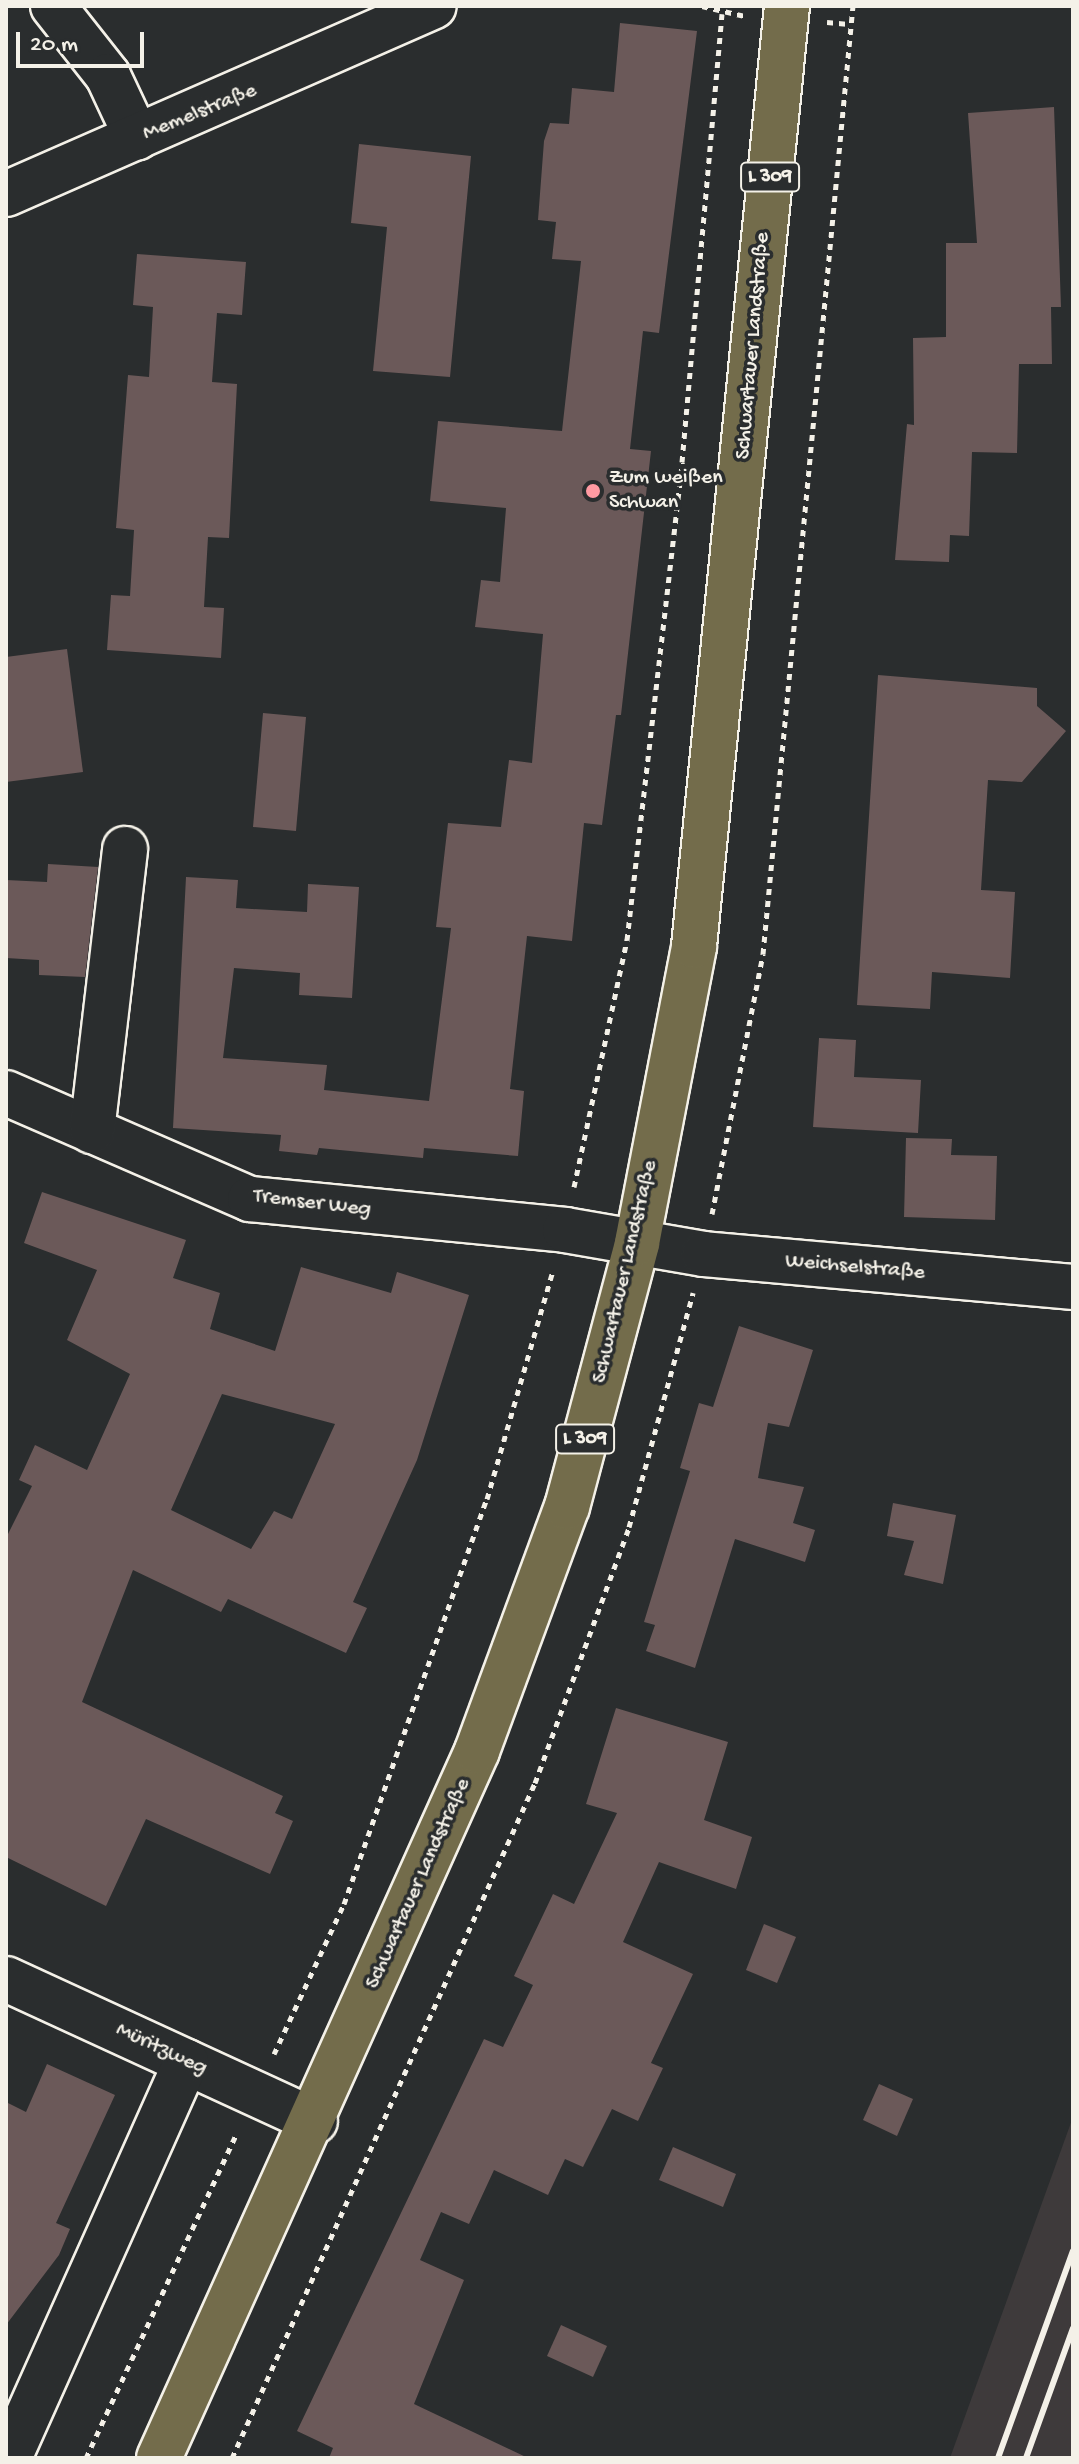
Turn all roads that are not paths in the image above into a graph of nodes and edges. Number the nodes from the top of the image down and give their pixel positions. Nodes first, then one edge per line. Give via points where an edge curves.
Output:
1 (53, 6) edge
2 (434, 6) edge
3 (787, 6) edge
4 (137, 138) junction
5 (6, 194) edge
6 (125, 849) dead end
7 (6, 1093) edge
8 (92, 1131) junction
9 (637, 1243) junction
10 (1073, 1287) edge
11 (6, 1979) edge
12 (186, 2062) junction
13 (315, 2121) junction
14 (9, 2458) edge
15 (159, 2458) edge

1 - 4 street via 108,76
2 - 4 street, Memelstraße
3 - 9 main road, Schwartauer Landstraße / L 309 via 694,946
4 - 5 street, Memelstraße
6 - 8 street
7 - 8 street, Tremser Weg
8 - 9 street, Tremser Weg via 250,1199
9 - 10 street, Weichselstraße
9 - 13 main road, Schwartauer Landstraße / L 309 via 561,1521 477,1751
11 - 12 street, Müritzweg
12 - 13 street, Müritzweg
12 - 14 street
13 - 15 main road, Schwartauer Landstraße / L 309

